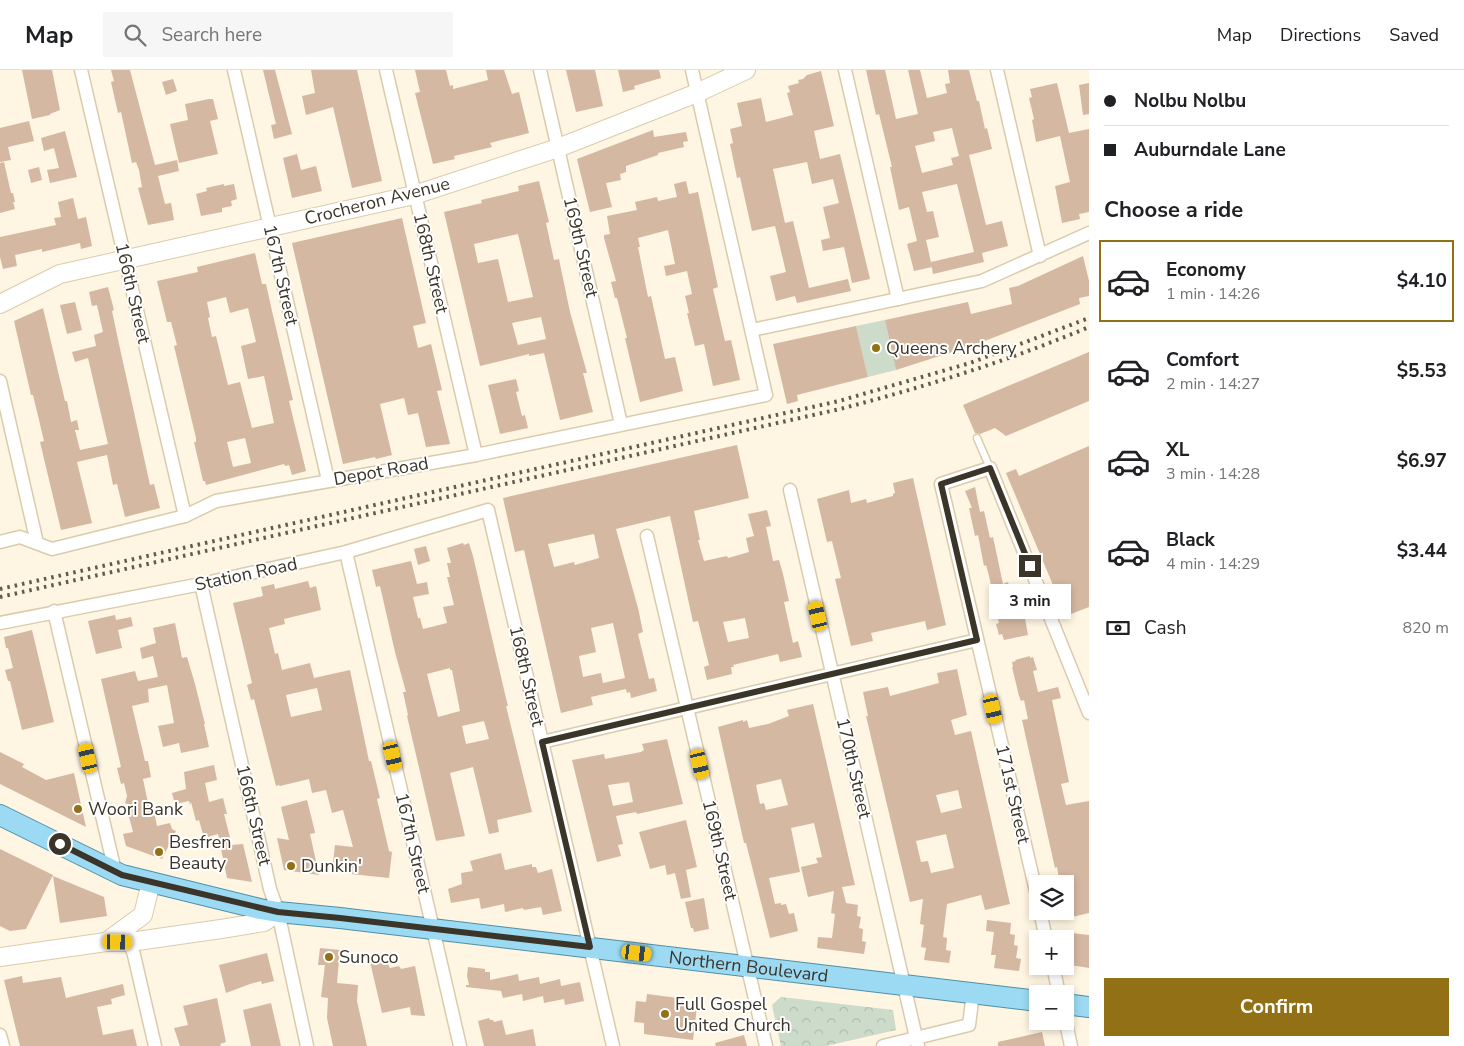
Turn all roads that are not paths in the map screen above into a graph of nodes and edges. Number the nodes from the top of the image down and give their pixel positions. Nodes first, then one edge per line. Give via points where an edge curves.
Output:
1 (81, 70) edge
2 (234, 70) edge
3 (386, 70) edge
4 (540, 70) edge
5 (692, 70) edge
6 (746, 70) edge
7 (845, 70) edge
8 (997, 70) edge
9 (697, 93) junction
10 (558, 148) junction
11 (414, 195) junction
12 (270, 227) junction
13 (1089, 233) edge
14 (1040, 256) junction
15 (125, 259) junction
16 (898, 299) junction
17 (0, 304) edge
18 (752, 330) junction
19 (0, 381) edge
20 (622, 424) junction
21 (977, 438) dead end
22 (476, 455) junction
23 (990, 468) junction
24 (328, 480) junction
25 (790, 490) dead end
26 (488, 510) joint
27 (185, 516) junction
28 (647, 536) dead end
29 (0, 542) edge
30 (37, 543) junction
31 (346, 552) junction
32 (201, 584) junction
33 (54, 611) junction
34 (0, 623) edge
35 (977, 640) junction
36 (832, 674) junction
37 (687, 708) junction
38 (1089, 713) edge
39 (542, 742) junction
40 (0, 815) edge
41 (118, 873) junction
42 (1032, 875) edge
43 (151, 882) junction
44 (278, 912) junction
45 (433, 929) junction
46 (127, 936) junction
47 (590, 947) junction
48 (0, 957) edge
49 (747, 966) junction
50 (904, 985) junction
51 (973, 993) junction
52 (1029, 1000) edge
53 (1074, 1005) edge
54 (1089, 1007) edge
55 (1068, 1030) edge
56 (0, 1035) edge
57 (918, 1042) edge
58 (2, 1046) edge
59 (155, 1046) edge
60 (307, 1046) edge
61 (460, 1046) edge
62 (613, 1046) edge
63 (766, 1046) edge
64 (883, 1046) edge
65 (1071, 1046) edge

1 - 15 street, 166th Street
2 - 12 street, 167th Street
3 - 11 street, 168th Street
4 - 10 street, 169th Street
5 - 9 street
6 - 9 street, Crocheron Avenue
7 - 16 street
8 - 14 street
9 - 10 street, Crocheron Avenue
9 - 18 street
10 - 11 street, Crocheron Avenue
10 - 20 street, 169th Street
11 - 12 street, Crocheron Avenue
11 - 22 street, 168th Street
12 - 15 street, Crocheron Avenue
12 - 24 street, 167th Street
13 - 14 street
14 - 16 street via 982,281
15 - 17 street, Crocheron Avenue via 60,274
15 - 27 street, 166th Street
16 - 18 street
18 - 20 street, Depot Road via 766,395
19 - 30 street
20 - 22 street, Depot Road
21 - 23 lane
22 - 24 street, Depot Road
23 - 35 street, 171st Street via 941,484
23 - 38 street
24 - 27 street, Depot Road via 216,501
25 - 36 street, 170th Street
26 - 31 street, Station Road
26 - 39 street, 168th Street
27 - 30 street, Depot Road via 52,549
28 - 37 street, 169th Street
29 - 30 street, Depot Road via 20,537
31 - 32 street, Station Road
31 - 45 street, 167th Street
32 - 33 street, Station Road
32 - 44 street, 166th Street via 270,889
33 - 34 street, Station Road
33 - 41 street
35 - 36 street
35 - 42 street, 171st Street
36 - 37 street
36 - 50 street, 170th Street
37 - 39 street
37 - 49 street, 169th Street
39 - 47 street, 168th Street
40 - 41 main road, Northern Boulevard
41 - 43 main road, Northern Boulevard
43 - 44 main road, Northern Boulevard
43 - 46 street via 143,914
44 - 45 main road, Northern Boulevard
44 - 46 street via 264,922
44 - 60 street, 166th Street
45 - 47 main road, Northern Boulevard
45 - 61 street, 167th Street
46 - 48 street
46 - 59 street
47 - 49 main road, Northern Boulevard
47 - 62 street, 168th Street
49 - 50 main road, Northern Boulevard
49 - 63 street, 169th Street
50 - 51 main road, Northern Boulevard
50 - 57 street, 170th Street
51 - 52 main road, Northern Boulevard
51 - 57 street via 970,1024
53 - 54 main road
55 - 65 street
56 - 58 street
57 - 64 street

